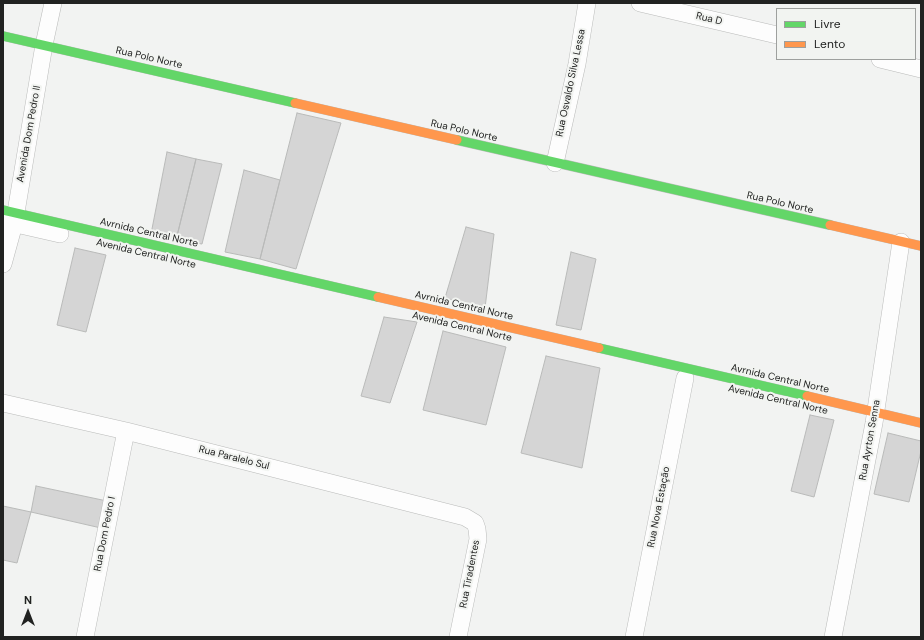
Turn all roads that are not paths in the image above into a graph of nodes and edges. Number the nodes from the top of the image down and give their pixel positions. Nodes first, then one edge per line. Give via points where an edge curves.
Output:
1 (52, 3) edge
2 (587, 3) edge
3 (640, 3) edge
4 (776, 35) edge
5 (3, 36) edge
6 (44, 45) junction
7 (884, 60) edge
8 (921, 69) edge
9 (555, 163) junction
10 (9, 217) edge
11 (901, 242) junction
12 (921, 246) edge
13 (3, 264) edge
14 (685, 378) junction
15 (3, 402) edge
16 (875, 418) junction
17 (921, 423) edge
18 (126, 431) junction
19 (921, 433) edge
20 (465, 517) joint
21 (85, 637) edge
22 (458, 637) edge
23 (634, 637) edge
24 (833, 637) edge

1 - 6 street, Avenida Dom Pedro II
2 - 9 street, Rua Osvaldo Silva Lessa via 577,64
3 - 4 street, Rua D
5 - 6 street, Rua Polo Norte
6 - 9 street, Rua Polo Norte
6 - 10 street, Avenida Dom Pedro II
7 - 8 street
9 - 11 street, Rua Polo Norte
10 - 13 street, Avenida Dom Pedro II
10 - 14 street, Avenida Central Norte
10 - 16 street, Avrnida Central Norte
11 - 12 street, Rua Polo Norte
11 - 16 street, Rua Ayrton Senna
14 - 16 street, Avenida Central Norte
14 - 23 street, Rua Nova Estação
15 - 18 street, Rua Paralelo Sul
16 - 17 street, Avrnida Central Norte
16 - 19 street, Avenida Central Norte
16 - 24 street, Rua Ayrton Senna
18 - 20 street, Rua Paralelo Sul
18 - 21 street, Rua Dom Pedro I
20 - 22 street, Rua Tiradentes via 475,524 478,540

